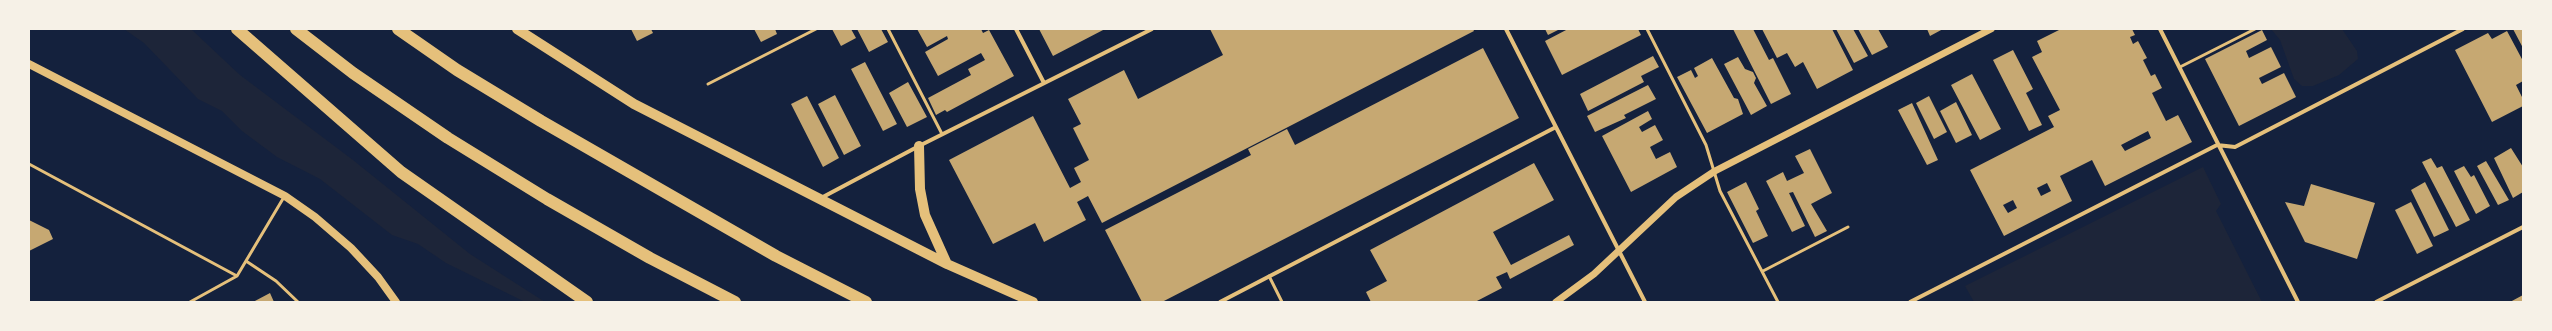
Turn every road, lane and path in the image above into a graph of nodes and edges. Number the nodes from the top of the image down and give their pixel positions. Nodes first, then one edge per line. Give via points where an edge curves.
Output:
1 (237, 29) edge
2 (296, 29) edge
3 (398, 29) edge
4 (517, 29) edge
5 (816, 29) edge
6 (888, 29) edge
7 (1016, 29) edge
8 (1152, 29) edge
9 (1506, 29) edge
10 (1647, 29) edge
11 (1991, 29) edge
12 (2160, 29) edge
13 (2255, 29) edge
14 (2463, 29) edge
15 (1143, 31) edge
16 (29, 64) edge
17 (2180, 67) junction
18 (1044, 83) junction
19 (708, 84) dead end
20 (1556, 127) junction
21 (942, 134) junction
22 (2217, 145) junction
23 (919, 146) junction
24 (29, 164) edge
25 (1715, 171) junction
26 (285, 196) junction
27 (818, 200) junction
28 (1848, 227) dead end
29 (2523, 227) edge
30 (1619, 249) junction
31 (246, 261) junction
32 (947, 264) junction
33 (1763, 271) junction
34 (237, 276) junction
35 (1269, 276) junction
36 (190, 302) edge
37 (298, 302) edge
38 (396, 302) edge
39 (587, 302) edge
40 (735, 302) edge
41 (866, 302) edge
42 (1033, 302) edge
43 (1220, 302) edge
44 (1282, 302) edge
45 (1556, 302) edge
46 (1645, 302) edge
47 (1778, 302) edge
48 (1910, 302) edge
49 (2298, 302) edge
50 (2376, 302) edge

1 - 39 highway via 401,172
2 - 40 highway via 353,73 448,138 554,203
3 - 41 highway via 457,70 541,121 776,256
4 - 27 main road via 634,104
5 - 19 lane
6 - 21 lane
7 - 18 street
8 - 15 street
9 - 20 street
10 - 25 lane via 1706,145
11 - 25 street
12 - 17 street
13 - 17 lane
14 - 22 street via 2235,147
15 - 18 street
16 - 26 main road
17 - 22 street
18 - 21 street
20 - 30 street
20 - 35 street
21 - 23 street
22 - 48 street
22 - 49 street
23 - 27 street
23 - 32 main road via 920,188 925,215
24 - 34 lane
25 - 30 street via 1676,197
25 - 33 lane via 1720,191
26 - 31 lane
26 - 38 main road via 315,217 351,248 378,277
27 - 32 main road
28 - 33 lane
29 - 50 street
30 - 45 street via 1594,274
30 - 46 street
31 - 34 lane
31 - 37 lane via 276,281
32 - 42 main road
33 - 47 lane
34 - 36 lane
35 - 43 street
35 - 44 lane

